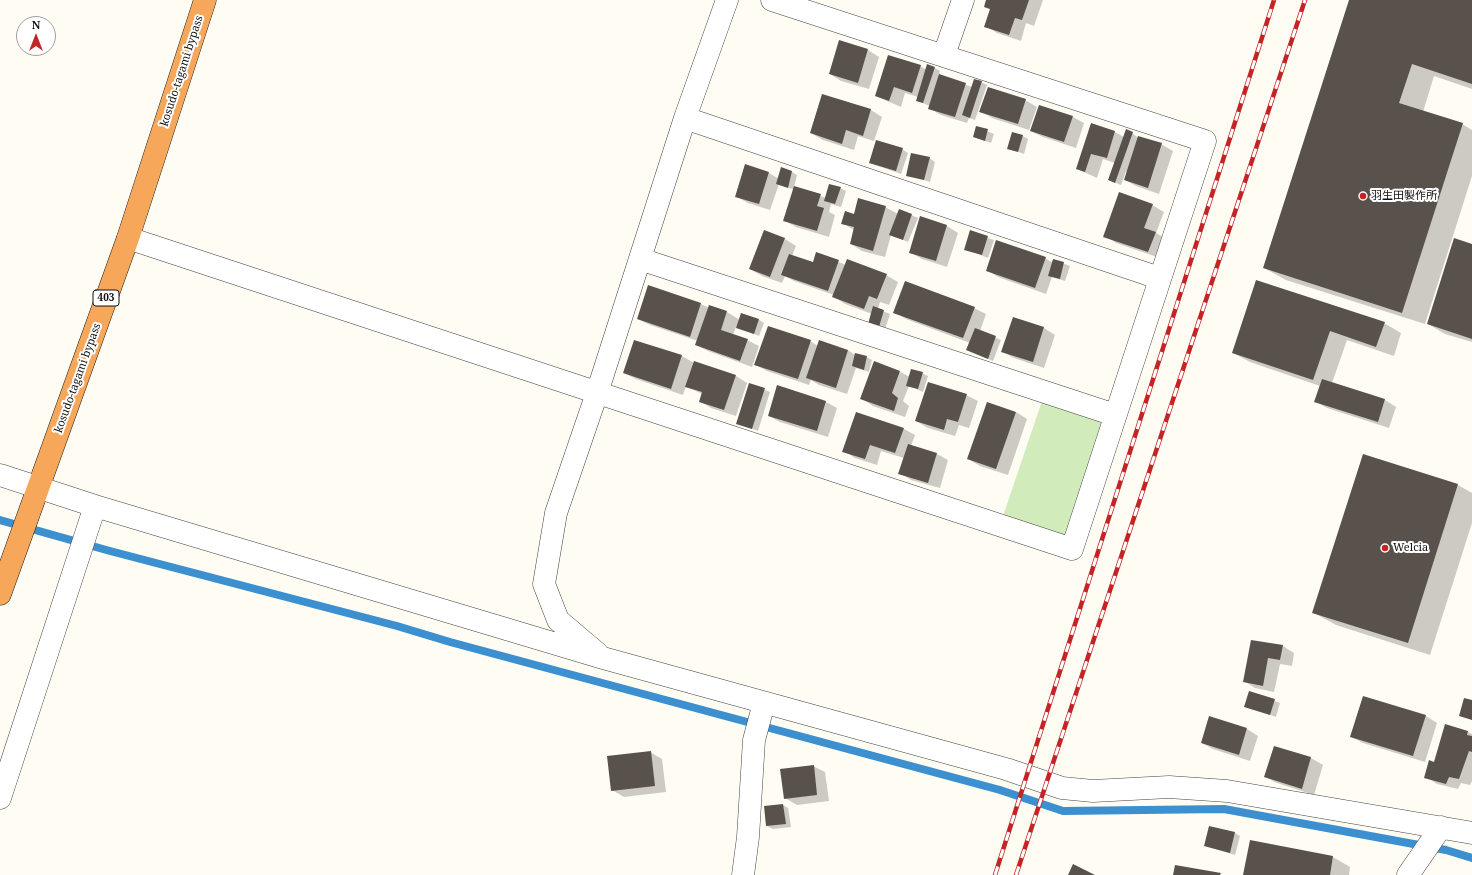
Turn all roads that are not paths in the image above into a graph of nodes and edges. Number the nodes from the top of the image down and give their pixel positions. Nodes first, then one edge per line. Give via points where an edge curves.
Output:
1 (206, 0) edge
2 (727, 0) edge
3 (772, 0) edge
4 (963, 0) edge
5 (944, 55) junction
6 (685, 118) junction
7 (128, 238) junction
8 (640, 259) junction
9 (1159, 278) junction
10 (597, 393) junction
11 (1115, 415) junction
12 (0, 475) edge
13 (39, 489) junction
14 (95, 506) junction
15 (0, 594) edge
16 (603, 658) junction
17 (764, 703) junction
18 (0, 798) edge
19 (1441, 827) junction
20 (1472, 831) edge
21 (1409, 873) edge
22 (743, 875) edge

1 - 7 highway, kosudo-tagami bypass / 403
2 - 6 street
3 - 5 street
4 - 5 street
5 - 9 street via 1205,141
6 - 8 street
6 - 9 street
7 - 10 street
7 - 13 highway, kosudo-tagami bypass / 403
8 - 10 street
8 - 11 street
9 - 11 street
10 - 11 street via 1072,549
10 - 16 street via 556,513 544,584 558,620
12 - 13 street
13 - 14 street
13 - 15 highway, kosudo-tagami bypass / 403
14 - 16 street
14 - 18 street
16 - 17 street
17 - 19 street via 1006,769 1062,788 1093,791 1169,787 1227,791
17 - 22 street via 754,740
19 - 20 street
19 - 21 street

